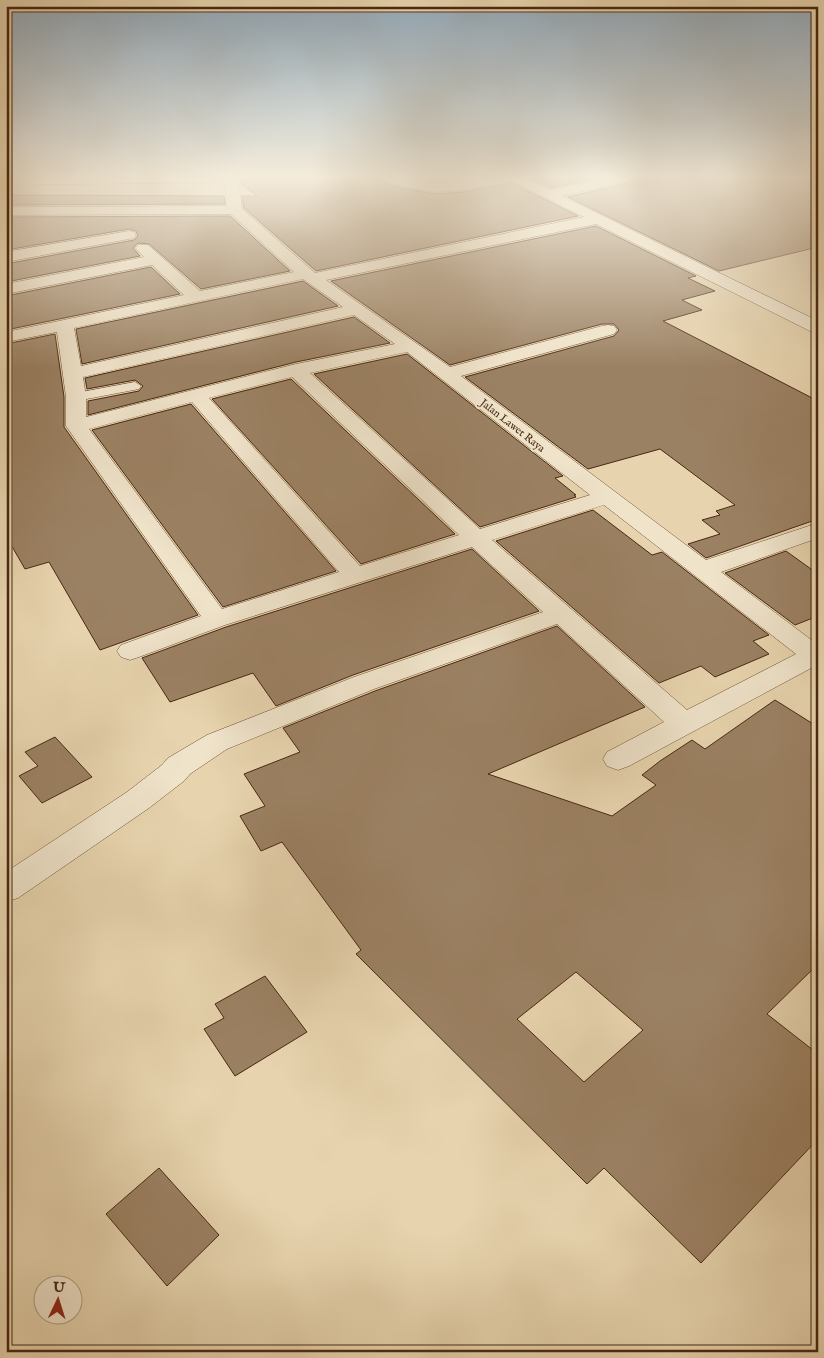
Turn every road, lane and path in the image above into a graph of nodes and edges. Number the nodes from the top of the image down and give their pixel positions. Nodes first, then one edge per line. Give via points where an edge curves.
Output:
1 (93, 241) edge
2 (136, 241) edge
3 (270, 241) edge
4 (487, 241) edge
5 (641, 241) edge
6 (6, 257) edge
7 (155, 260) junction
8 (309, 276) junction
9 (6, 289) edge
10 (196, 297) junction
11 (357, 309) junction
12 (65, 324) junction
13 (818, 328) edge
14 (608, 330) dead end
15 (6, 336) edge
16 (410, 346) junction
17 (296, 370) junction
18 (72, 374) junction
19 (446, 374) junction
20 (135, 386) dead end
21 (196, 395) junction
22 (76, 397) junction
23 (76, 426) junction
24 (606, 497) junction
25 (818, 530) edge
26 (476, 538) junction
27 (702, 570) junction
28 (355, 575) junction
29 (561, 614) junction
30 (216, 619) junction
31 (130, 652) dead end
32 (816, 657) edge
33 (684, 724) junction
34 (618, 758) dead end
35 (6, 888) edge

1 - 6 street
2 - 7 street
3 - 8 street, Jalan Lawet Raya
4 - 8 street
5 - 13 street
7 - 9 street
7 - 10 street
8 - 10 street
8 - 11 street, Jalan Lawet Raya
10 - 12 street
11 - 16 street, Jalan Lawet Raya
11 - 18 street
12 - 15 street
12 - 18 street
14 - 19 street
16 - 17 street
16 - 19 street, Jalan Lawet Raya
17 - 21 street
17 - 26 street
18 - 22 street
19 - 24 street, Jalan Lawet Raya
20 - 22 lane
21 - 23 street
21 - 28 street
22 - 23 street
23 - 30 street
24 - 26 street
24 - 27 street, Jalan Lawet Raya
25 - 27 street
26 - 28 street
26 - 29 street
27 - 32 street, Jalan Lawet Raya
28 - 30 street
29 - 33 street
29 - 35 street via 364,683 217,742 179,766 138,800
30 - 31 street
32 - 33 street
33 - 34 street

